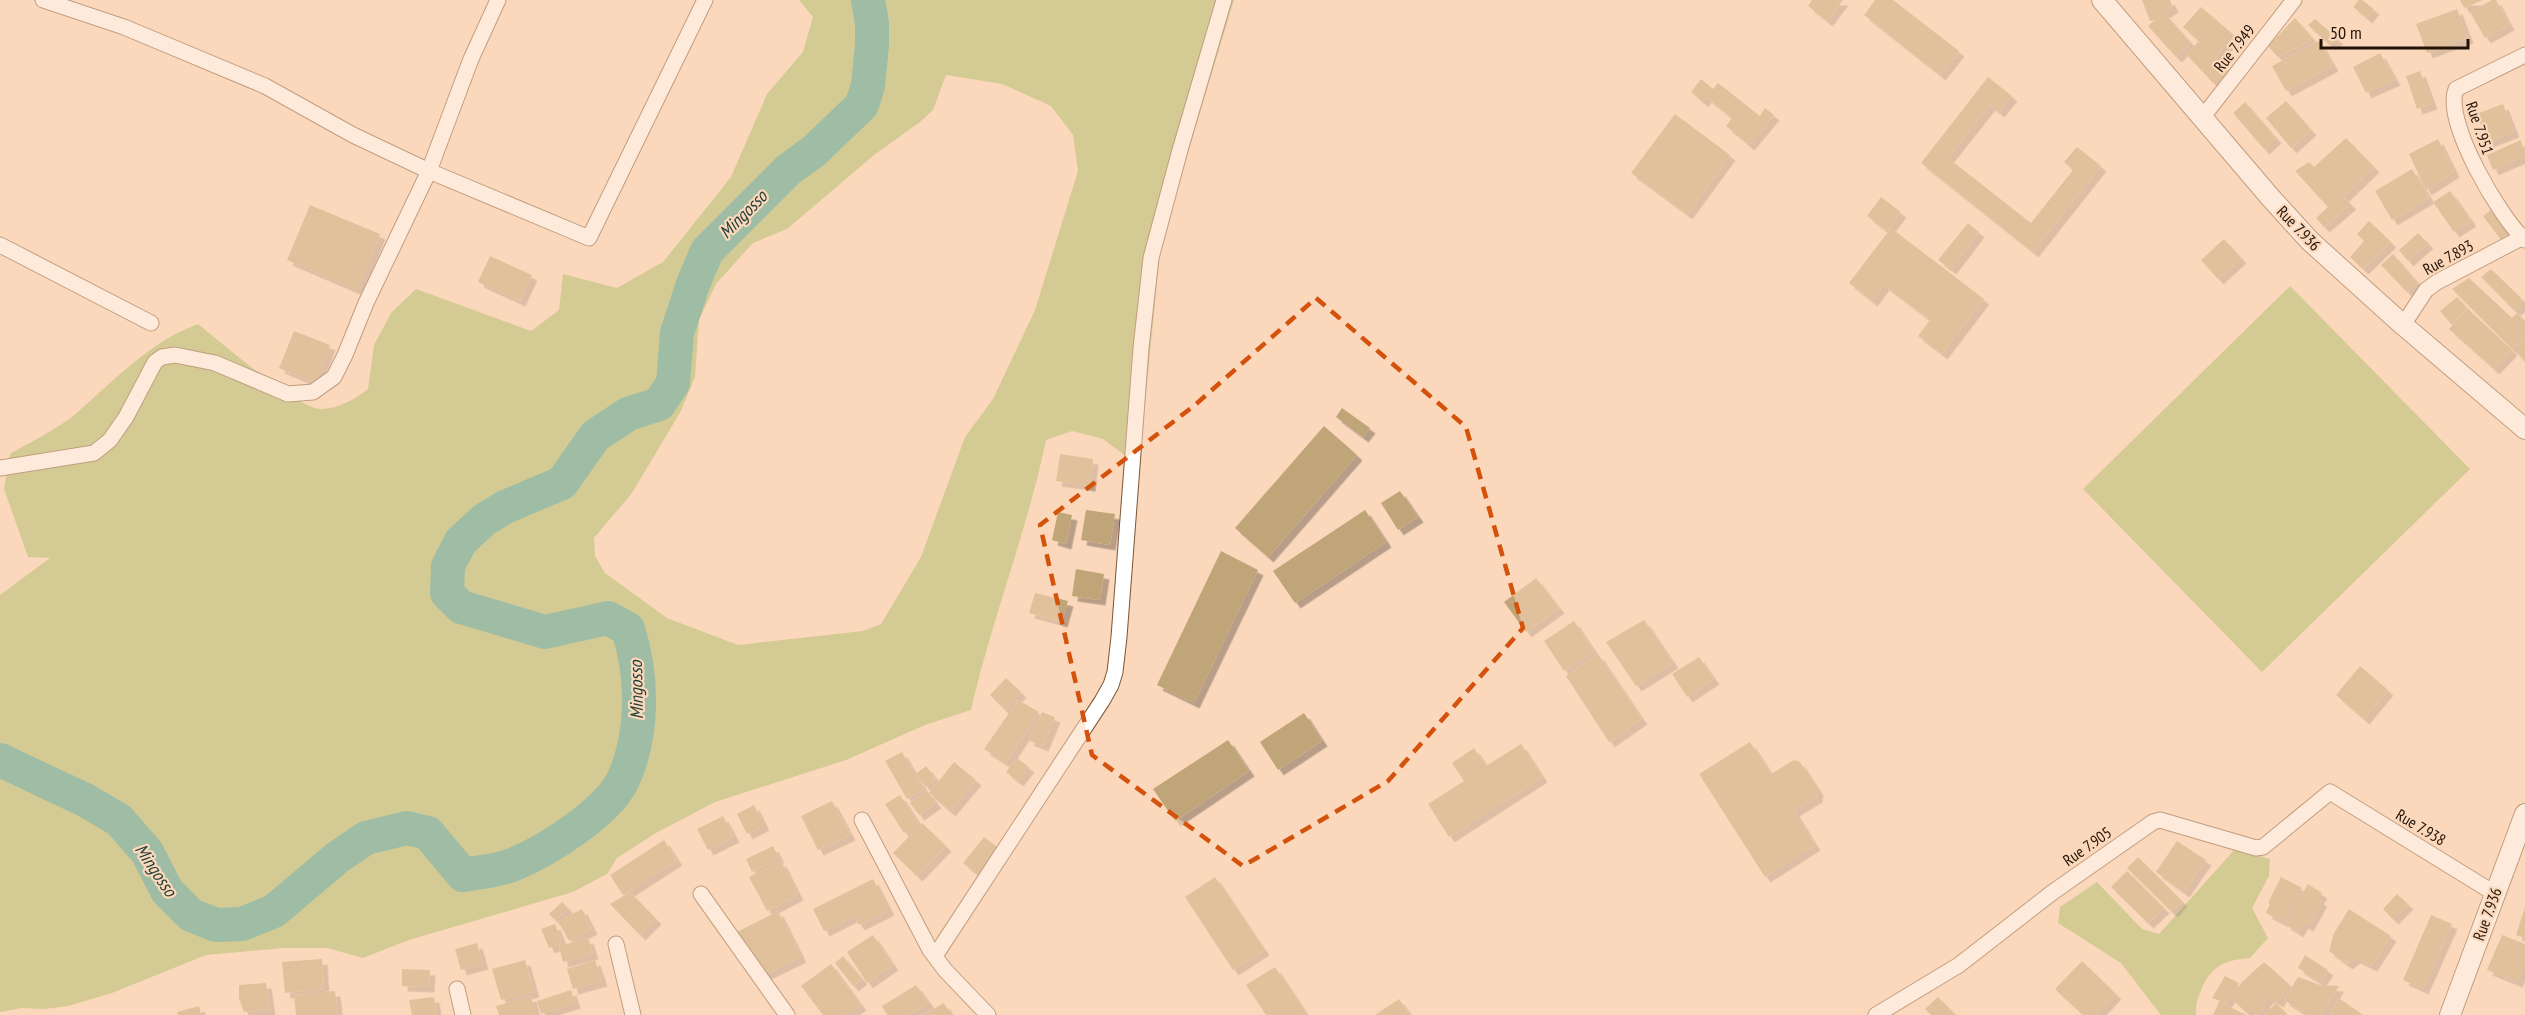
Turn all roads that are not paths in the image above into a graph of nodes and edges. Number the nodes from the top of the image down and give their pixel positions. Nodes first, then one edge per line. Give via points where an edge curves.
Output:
1 (43, 0) edge
2 (498, 0) edge
3 (705, 0) edge
4 (1224, 0) edge
5 (2102, 0) edge
6 (2294, 0) edge
7 (2525, 55) edge
8 (2202, 118) junction
9 (429, 171) junction
10 (2524, 238) edge
11 (0, 245) edge
12 (152, 323) dead end
13 (2403, 326) junction
14 (2525, 429) edge
15 (0, 468) edge
16 (2330, 792) joint
17 (2525, 814) edge
18 (861, 820) dead end
19 (2494, 892) junction
20 (701, 894) dead end
21 (616, 944) dead end
22 (935, 956) junction
23 (457, 989) dead end
24 (463, 1015) edge
25 (633, 1015) edge
26 (787, 1015) edge
27 (988, 1015) edge
28 (1876, 1015) edge
29 (2450, 1015) edge

1 - 9 street via 124,27 265,86 353,135
2 - 9 street
3 - 9 street via 590,238
4 - 22 street via 1151,258 1119,637 1111,685
5 - 8 street, Rue 7.936
6 - 8 street, Rue 7.949
7 - 10 street, Rue 7.951 via 2456,89 2452,99 2468,152 2481,178
8 - 13 street, Rue 7.936 via 2310,241
9 - 15 street via 334,377 313,392 288,394 215,363 175,355 162,357 155,362 110,440 94,453
10 - 13 street, Rue 7.893 via 2437,282 2426,290
11 - 12 street
13 - 14 street, Rue 7.936
16 - 19 street, Rue 7.938
16 - 28 street, Rue 7.905 via 2263,847 2168,821 2153,822 2052,892 1959,965
17 - 19 street, Rue 7.936
18 - 22 street
19 - 29 street, Rue 7.936
20 - 26 street
21 - 25 street
22 - 27 street
23 - 24 street

